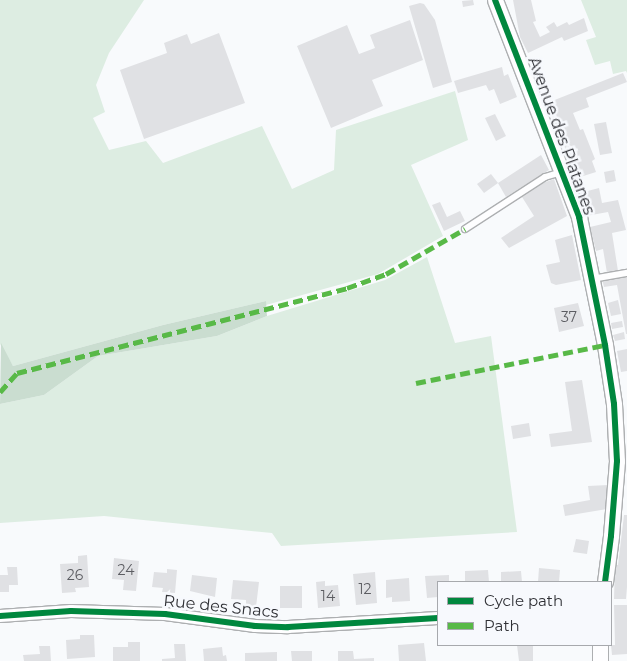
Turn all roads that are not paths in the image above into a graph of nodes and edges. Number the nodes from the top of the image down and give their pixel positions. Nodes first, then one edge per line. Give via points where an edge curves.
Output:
1 (495, 0) edge
2 (561, 172) junction
3 (465, 229) dead end
4 (627, 273) edge
5 (591, 279) junction
6 (604, 581) edge
7 (0, 616) edge
8 (437, 618) edge
9 (600, 646) edge
10 (600, 661) edge

1 - 2 street, Avenue des Platanes
2 - 3 lane via 545,177
2 - 5 street, Avenue des Platanes via 578,217
4 - 5 lane
5 - 6 street, Avenue des Platanes via 614,404 617,462
7 - 8 street, Rue des Snacs via 71,611 165,614 288,627
9 - 10 street

